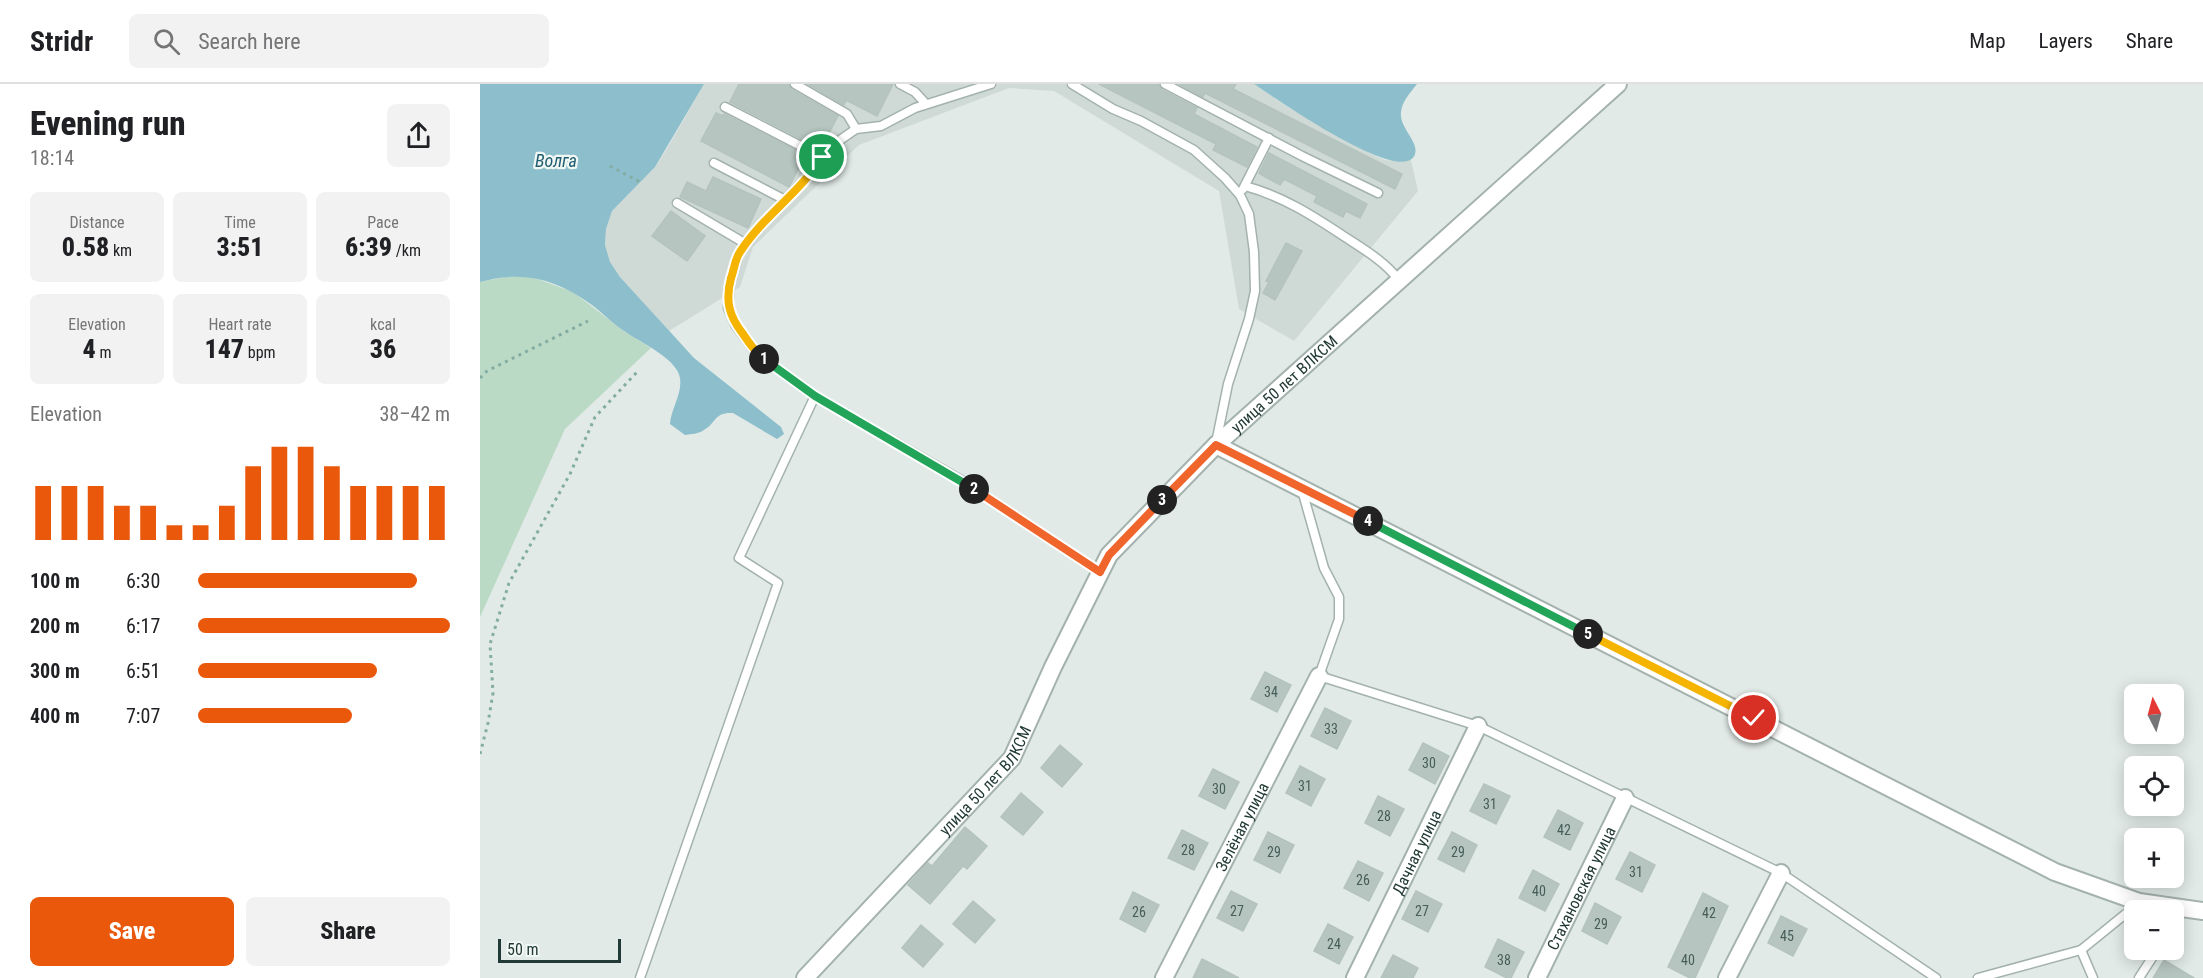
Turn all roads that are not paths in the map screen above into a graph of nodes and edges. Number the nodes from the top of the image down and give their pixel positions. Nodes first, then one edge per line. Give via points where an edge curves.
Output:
1 (795, 84) edge
2 (900, 84) edge
3 (991, 84) edge
4 (1072, 84) edge
5 (1165, 84) edge
6 (1618, 84) edge
7 (926, 104) junction
8 (725, 107) dead end
9 (856, 129) junction
10 (1269, 138) junction
11 (822, 157) junction
12 (714, 163) dead end
13 (1245, 186) junction
14 (1378, 193) dead end
15 (1240, 195) junction
16 (785, 200) junction
17 (677, 203) dead end
18 (746, 244) junction
19 (1399, 280) junction
20 (815, 396) junction
21 (1216, 445) junction
22 (1301, 487) junction
23 (1100, 572) junction
24 (1319, 676) junction
25 (1478, 726) junction
26 (1625, 798) junction
27 (1781, 873) junction
28 (2126, 900) edge
29 (2184, 909) edge
30 (2203, 911) edge
31 (2124, 918) edge
32 (2081, 950) junction
33 (2151, 960) edge
34 (639, 978) edge
35 (805, 978) edge
36 (1164, 978) edge
37 (1355, 978) edge
38 (1537, 978) edge
39 (1726, 978) edge
40 (1936, 978) edge
41 (1978, 978) edge
42 (2093, 978) edge
43 (2139, 978) edge

1 - 9 lane via 847,114
2 - 7 lane
3 - 7 lane
4 - 15 lane via 1194,150
5 - 10 lane
6 - 19 street, улица 50 лет ВЛКСМ
7 - 9 lane via 881,126
8 - 11 lane
9 - 11 lane
10 - 13 lane
10 - 14 lane
11 - 16 lane
12 - 16 lane
13 - 15 lane
13 - 19 lane via 1294,204 1386,264
15 - 21 lane via 1249,214 1255,291 1228,384
16 - 18 lane
17 - 18 lane
18 - 20 lane via 739,253 730,284 728,308 736,326 757,354
19 - 21 street, улица 50 лет ВЛКСМ
20 - 23 lane via 961,480
20 - 34 lane via 738,558 778,583
21 - 22 street
21 - 23 street, улица 50 лет ВЛКСМ via 1109,555
22 - 24 lane via 1324,568 1339,597 1340,619
22 - 28 street via 2055,872
23 - 35 street, улица 50 лет ВЛКСМ via 1012,758
24 - 25 lane
24 - 36 street, Зелёная улица
25 - 26 lane
25 - 37 street, Дачная улица
26 - 27 lane
26 - 38 street, Стахановская улица
27 - 39 street
27 - 40 lane
29 - 30 street
31 - 32 lane
32 - 41 lane
32 - 42 lane
33 - 43 lane

